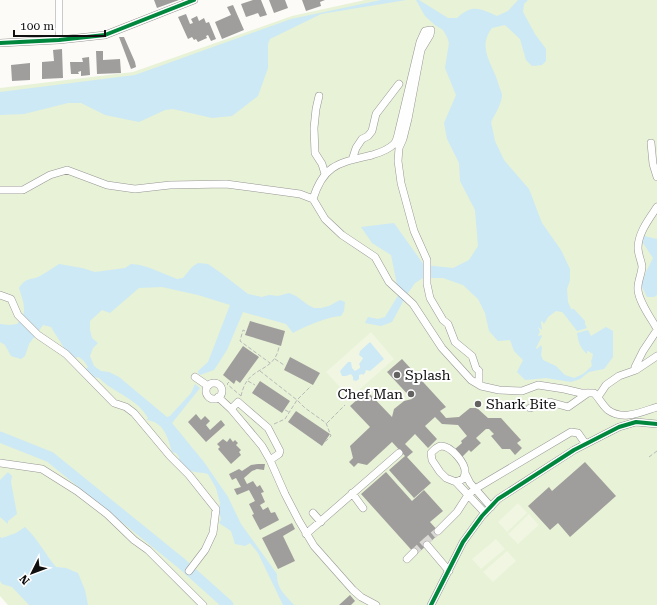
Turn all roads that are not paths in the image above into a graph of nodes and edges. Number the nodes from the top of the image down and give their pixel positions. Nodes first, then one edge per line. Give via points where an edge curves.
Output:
1 (59, 0) edge
2 (194, 0) edge
3 (60, 40) junction
4 (0, 43) edge
5 (400, 84) dead end
6 (319, 96) dead end
7 (651, 143) dead end
8 (352, 160) junction
9 (326, 174) junction
10 (657, 177) edge
11 (0, 190) edge
12 (313, 199) junction
13 (657, 207) edge
14 (0, 295) edge
15 (657, 329) edge
16 (657, 356) edge
17 (636, 367) dead end
18 (194, 377) dead end
19 (479, 384) junction
20 (206, 385) junction
21 (588, 393) junction
22 (218, 397) junction
23 (598, 397) junction
24 (657, 407) edge
25 (530, 408) dead end
26 (231, 409) junction
27 (657, 424) edge
28 (585, 443) junction
29 (399, 453) dead end
30 (270, 460) junction
31 (0, 463) edge
32 (465, 473) junction
33 (456, 482) junction
34 (475, 489) junction
35 (352, 494) junction
36 (468, 495) junction
37 (363, 508) dead end
38 (490, 508) junction
39 (313, 513) dead end
40 (485, 513) junction
41 (321, 522) junction
42 (438, 531) tunnel mouth
43 (306, 534) junction
44 (427, 545) tunnel mouth
45 (414, 552) tunnel mouth
46 (407, 559) dead end
47 (189, 571) dead end
48 (449, 571) junction
49 (203, 605) edge
50 (376, 605) edge
51 (431, 605) edge

1 - 3 street
2 - 3 street via 105,35
3 - 4 street
5 - 8 street via 376,114 372,131 359,144
6 - 9 street via 314,128 315,153
7 - 10 street
8 - 9 street via 339,163
8 - 19 street via 383,152 395,144 420,42 425,31 431,30 421,50 398,161 401,183 416,239 428,260 427,284 430,298 448,324 455,342 472,356 479,371
9 - 12 street
11 - 12 street via 23,190 50,175 67,170 107,185 135,189 170,185 226,184 300,194
12 - 19 street via 330,225 375,257 389,282 413,304 442,348 471,380
13 - 15 street via 640,237 638,249 642,269 638,291
14 - 47 street via 11,299 18,315 38,335 66,354 114,403 134,413 216,509 213,533 205,550
15 - 17 street
16 - 23 street via 606,385
18 - 20 street
19 - 21 street via 498,390 522,391 538,385
20 - 22 street via 208,396 213,399
20 - 22 street via 215,383 220,386 221,392
21 - 23 street via 594,393
21 - 25 street via 568,407 550,402
22 - 26 street
23 - 24 street via 608,410 622,416
26 - 30 street via 262,446
26 - 30 street via 238,402 268,428 280,451
27 - 28 street via 636,422 618,427
28 - 34 street via 578,433 572,432
28 - 38 street via 507,492
29 - 35 street
30 - 43 street
31 - 49 street via 42,469 77,491 148,550
32 - 33 street via 463,479
32 - 33 street via 463,464 449,448 442,446 431,453 435,466 446,478
32 - 34 street
33 - 36 street
34 - 36 street
34 - 38 street
35 - 37 street
35 - 41 street
36 - 40 street
36 - 42 street via 457,512
38 - 40 street
39 - 41 street
40 - 48 street via 463,542
41 - 43 street
43 - 50 street via 353,590
44 - 48 street
45 - 46 street
48 - 51 street

